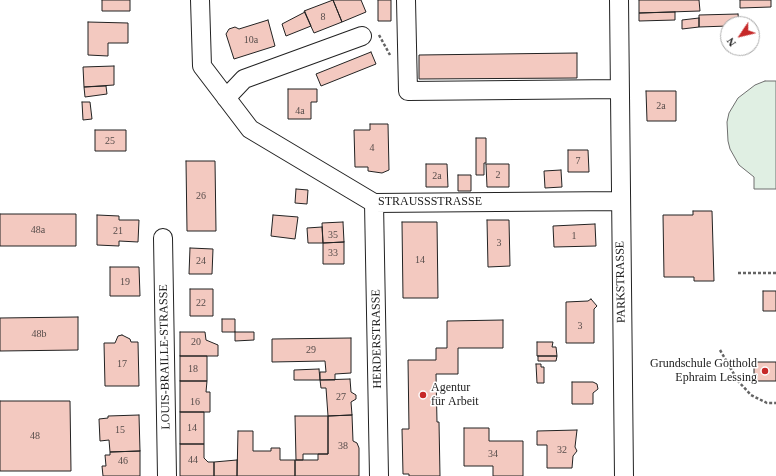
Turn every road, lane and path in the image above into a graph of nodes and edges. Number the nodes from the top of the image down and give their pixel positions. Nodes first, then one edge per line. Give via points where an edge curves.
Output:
1 (200, 0) edge
2 (406, 0) edge
3 (619, 0) edge
4 (362, 36) joint
5 (407, 78) junction
6 (620, 89) junction
7 (226, 98) junction
8 (620, 201) junction
9 (374, 203) junction
10 (163, 238) dead end
11 (738, 273) dead end
12 (776, 273) edge
13 (720, 350) dead end
14 (776, 403) edge
15 (167, 476) edge
16 (379, 476) edge
17 (624, 476) edge

1 - 7 street, STRAUSSSTRASSE via 202,66
2 - 5 street
3 - 6 street, PARKSTRASSE
4 - 5 path via 376,31 389,55
4 - 7 street via 244,79
5 - 6 street via 408,91
6 - 8 street, PARKSTRASSE
7 - 9 street, STRAUSSSTRASSE via 250,129
8 - 9 street, STRAUSSSTRASSE
8 - 17 street, PARKSTRASSE
9 - 16 street, HERDERSTRASSE
10 - 15 street, LOUIS-BRAILLE-STRASSE
11 - 12 path
13 - 14 path via 738,381 751,394 767,403

